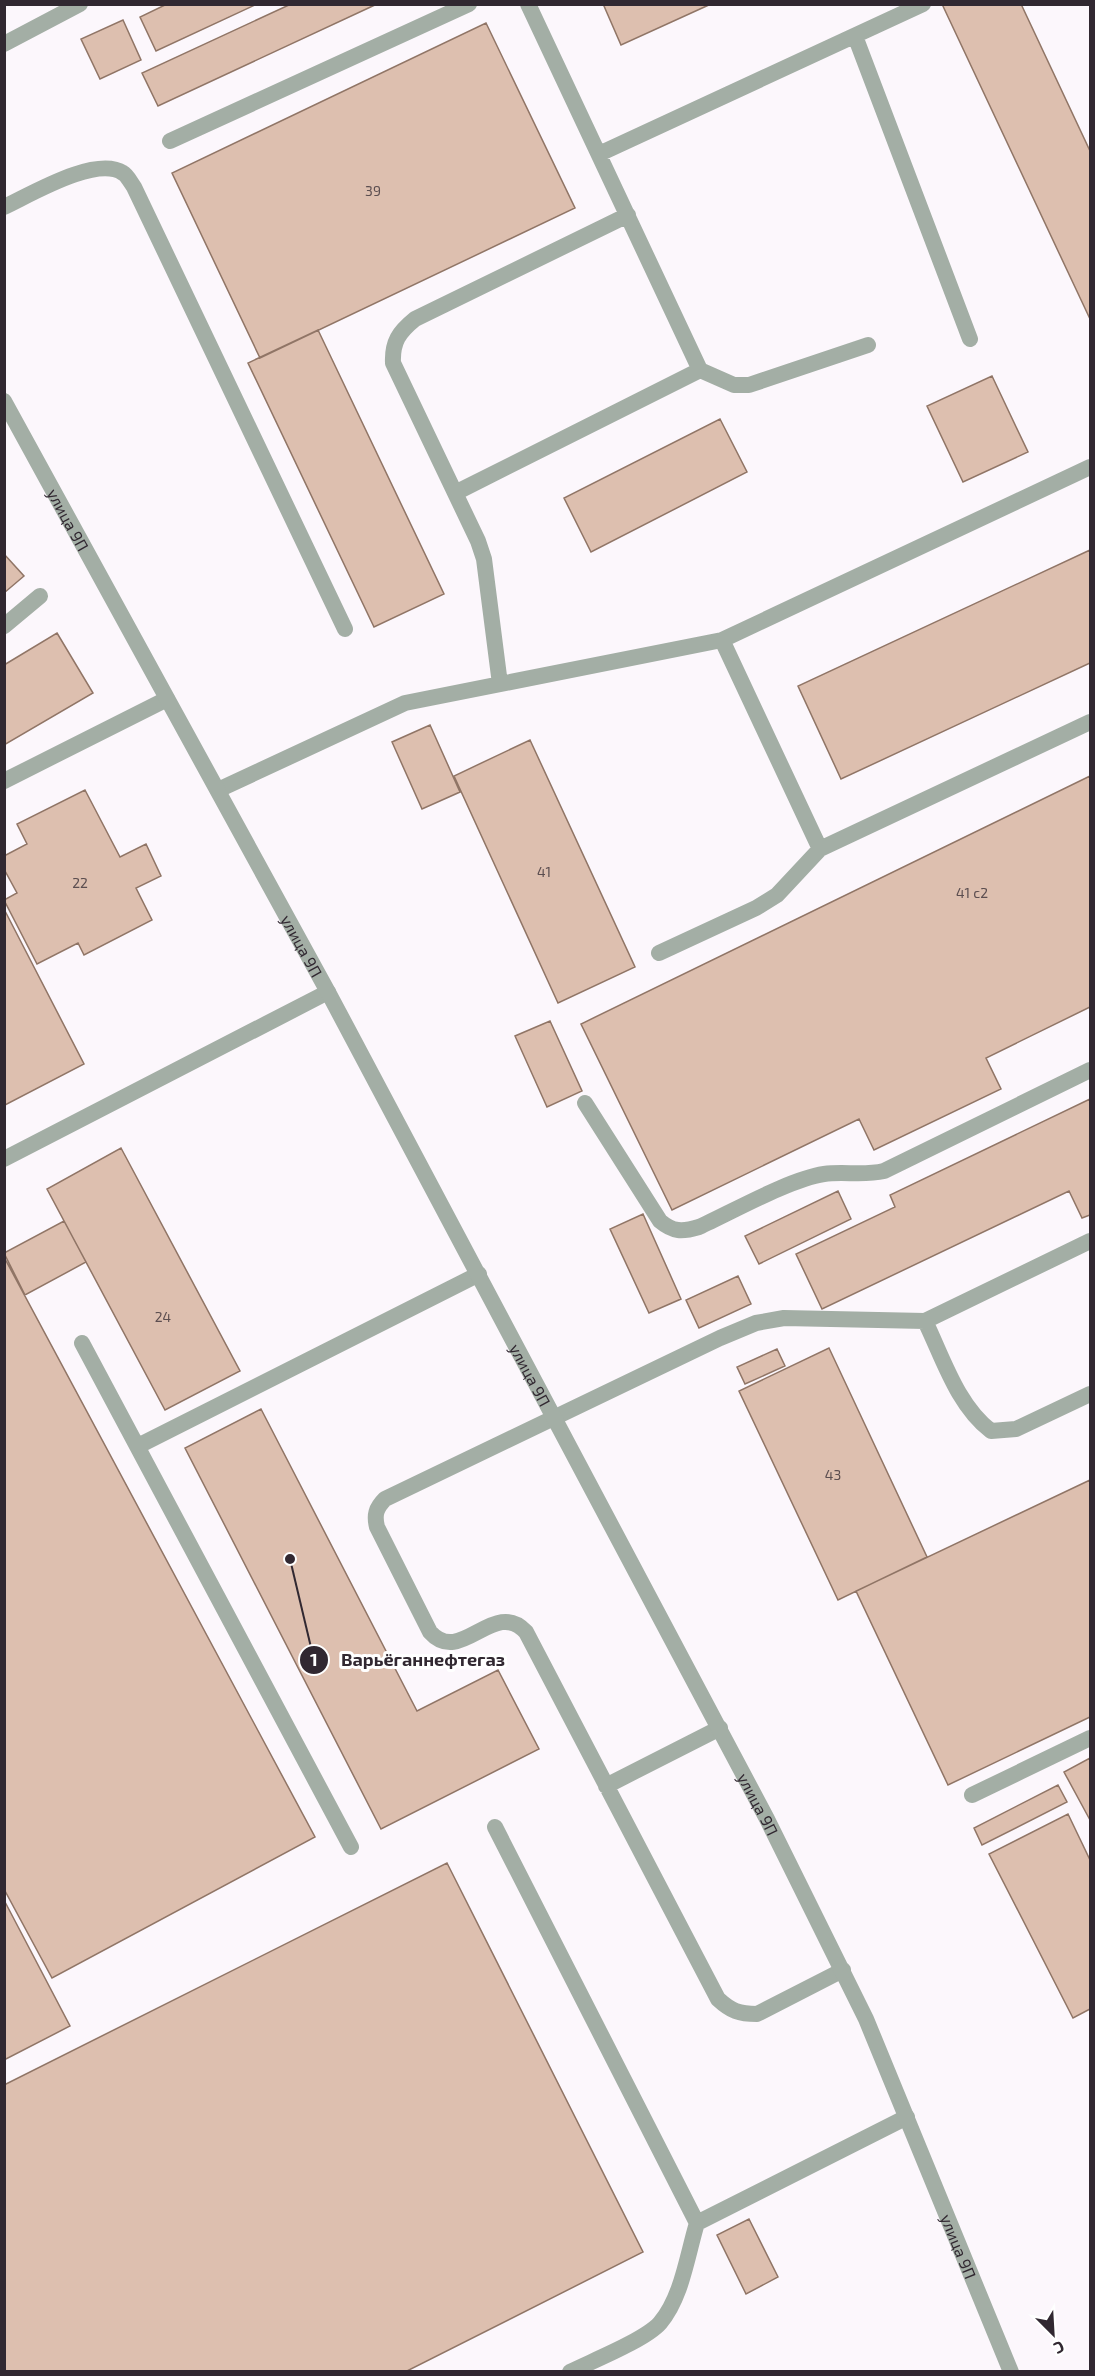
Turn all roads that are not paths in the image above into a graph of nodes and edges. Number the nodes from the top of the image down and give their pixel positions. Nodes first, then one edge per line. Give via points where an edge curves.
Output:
1 (80, 4) edge
2 (469, 4) edge
3 (528, 4) edge
4 (923, 4) edge
5 (855, 36) junction
6 (4, 44) edge
7 (170, 141) dead end
8 (599, 154) junction
9 (4, 207) edge
10 (628, 215) junction
11 (970, 339) dead end
12 (868, 345) dead end
13 (700, 370) junction
14 (4, 401) edge
15 (1090, 467) edge
16 (455, 494) junction
17 (40, 596) dead end
18 (4, 626) edge
19 (345, 629) dead end
20 (722, 640) junction
21 (500, 684) junction
22 (167, 699) junction
23 (1090, 722) edge
24 (4, 781) edge
25 (218, 790) junction
26 (820, 849) junction
27 (659, 953) dead end
28 (328, 992) junction
29 (1090, 1070) edge
30 (585, 1103) dead end
31 (4, 1159) edge
32 (1090, 1241) edge
33 (479, 1274) junction
34 (924, 1321) junction
35 (81, 1343) dead end
36 (1090, 1394) edge
37 (555, 1417) junction
38 (138, 1446) junction
39 (720, 1728) junction
40 (1090, 1738) edge
41 (606, 1786) junction
42 (972, 1795) dead end
43 (495, 1827) dead end
44 (351, 1847) dead end
45 (843, 1970) junction
46 (907, 2116) junction
47 (697, 2223) junction
48 (570, 2372) edge
49 (1011, 2372) edge

1 - 6 street
2 - 7 street
3 - 8 street
4 - 5 street
5 - 8 street
5 - 11 street
8 - 10 street
9 - 19 street via 88,170 122,172 135,187
10 - 13 street
10 - 16 street via 415,319 401,330 392,345 393,363
12 - 13 street via 749,385 734,385
13 - 16 street
14 - 22 street, улица 9П
15 - 20 street
16 - 21 street via 484,559
17 - 18 street
20 - 21 street
20 - 26 street
21 - 25 street via 405,703
22 - 24 street
22 - 25 street, улица 9П
23 - 26 street
25 - 28 street, улица 9П
26 - 27 street via 777,895
28 - 31 street
28 - 33 street, улица 9П
29 - 30 street via 884,1171 867,1175 825,1174 802,1180 683,1231 670,1229 660,1221
32 - 34 street
33 - 37 street, улица 9П
33 - 38 street
34 - 36 street via 962,1398 977,1420 992,1431 1016,1429
34 - 37 street via 784,1317 756,1323
35 - 38 street
37 - 39 street, улица 9П
37 - 41 street via 385,1499 375,1518 430,1632 438,1640 447,1644 508,1621 518,1623 526,1632
38 - 44 street
39 - 41 street
39 - 45 street, улица 9П
40 - 42 street
41 - 45 street via 718,1999 729,2010 756,2014
43 - 47 street
45 - 46 street, улица 9П
46 - 47 street
46 - 49 street, улица 9П
47 - 48 street via 675,2300 659,2325

